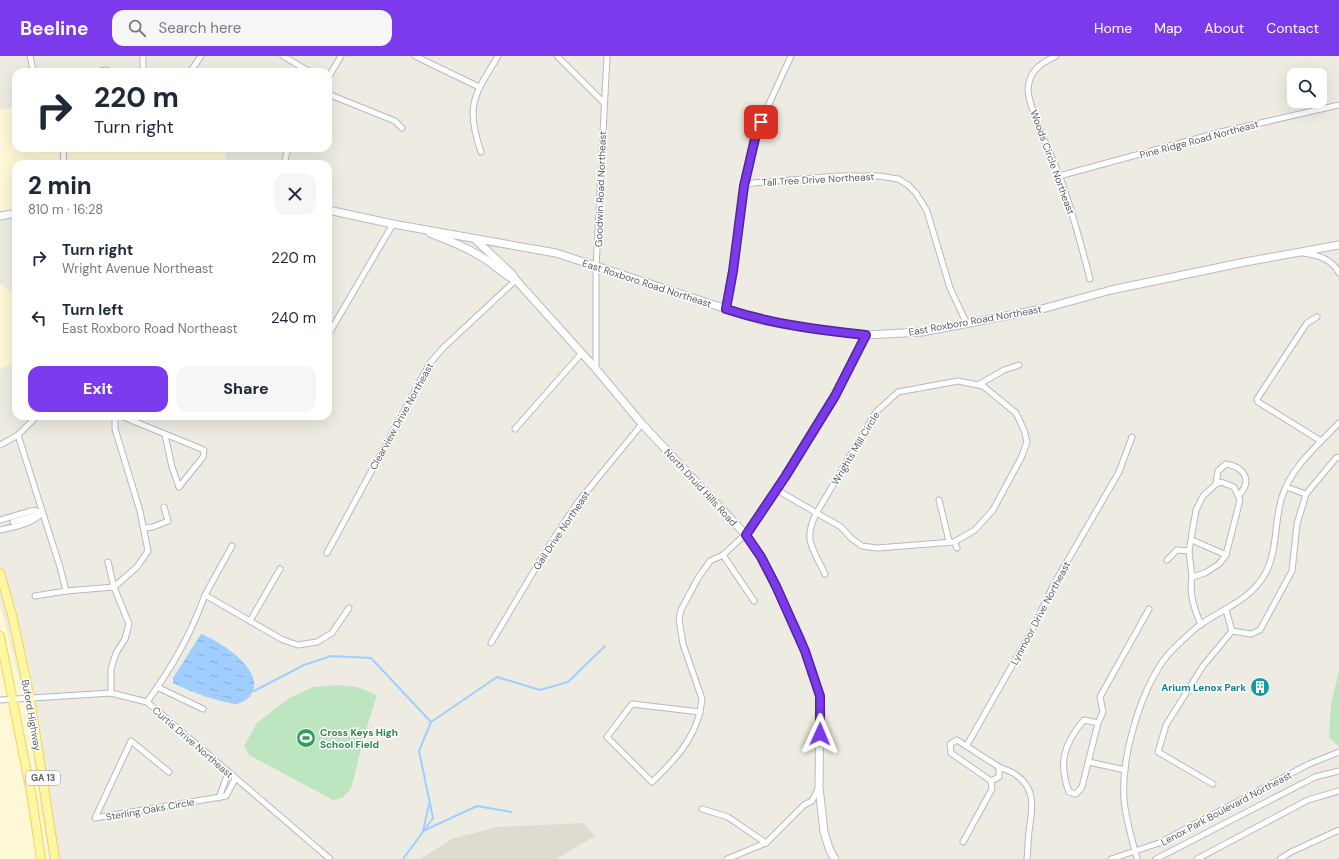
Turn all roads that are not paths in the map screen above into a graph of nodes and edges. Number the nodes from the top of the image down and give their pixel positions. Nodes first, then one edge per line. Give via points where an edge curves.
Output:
1 (30, 56) edge
2 (143, 56) edge
3 (202, 56) edge
4 (283, 56) edge
5 (341, 56) edge
6 (416, 56) edge
7 (498, 56) edge
8 (557, 56) edge
9 (607, 56) edge
10 (791, 56) edge
11 (1056, 56) edge
12 (33, 68) edge
13 (143, 68) edge
14 (193, 68) edge
15 (303, 68) edge
16 (332, 71) edge
17 (479, 87) junction
18 (332, 96) edge
19 (604, 102) junction
20 (1339, 105) edge
21 (402, 128) dead end
22 (481, 152) dead end
23 (1059, 176) junction
24 (744, 186) junction
25 (332, 211) edge
26 (12, 214) edge
27 (0, 216) edge
28 (393, 224) junction
29 (417, 228) junction
30 (474, 238) junction
31 (1339, 245) edge
32 (1298, 253) junction
33 (596, 268) junction
34 (1339, 273) edge
35 (1090, 279) dead end
36 (516, 280) junction
37 (726, 309) junction
38 (1318, 317) dead end
39 (966, 322) junction
40 (332, 328) edge
41 (866, 335) junction
42 (581, 354) junction
43 (1019, 364) dead end
44 (596, 369) junction
45 (978, 385) junction
46 (33, 420) edge
47 (115, 420) edge
48 (130, 420) edge
49 (1339, 423) edge
50 (642, 424) junction
51 (515, 430) dead end
52 (18, 435) junction
53 (165, 435) junction
54 (1132, 437) dead end
55 (1322, 441) junction
56 (0, 445) edge
57 (1339, 458) edge
58 (1216, 484) junction
59 (1286, 487) junction
60 (777, 490) junction
61 (1306, 494) junction
62 (1239, 495) junction
63 (939, 500) dead end
64 (164, 507) dead end
65 (817, 512) junction
66 (42, 513) junction
67 (22, 519) junction
68 (0, 520) edge
69 (13, 522) junction
70 (145, 528) junction
71 (0, 530) edge
72 (746, 535) junction
73 (1192, 540) junction
74 (951, 541) junction
75 (232, 546) dead end
76 (957, 548) dead end
77 (1189, 551) junction
78 (327, 553) dead end
79 (724, 555) junction
80 (1226, 556) junction
81 (1167, 560) dead end
82 (108, 562) dead end
83 (280, 569) dead end
84 (0, 573) edge
85 (825, 574) dead end
86 (1192, 577) junction
87 (114, 587) junction
88 (66, 591) junction
89 (205, 595) junction
90 (35, 596) dead end
91 (754, 601) dead end
92 (349, 608) dead end
93 (1149, 609) dead end
94 (1226, 610) junction
95 (250, 621) junction
96 (1201, 625) junction
97 (1232, 631) junction
98 (0, 636) edge
99 (491, 643) dead end
100 (157, 688) junction
101 (111, 693) junction
102 (30, 698) junction
103 (0, 700) edge
104 (13, 700) junction
105 (147, 702) junction
106 (203, 709) dead end
107 (700, 712) junction
108 (1098, 723) junction
109 (967, 745) junction
110 (1339, 752) edge
111 (1089, 762) junction
112 (999, 767) junction
113 (1125, 770) junction
114 (1339, 771) edge
115 (169, 772) dead end
116 (228, 773) junction
117 (235, 779) junction
118 (991, 781) junction
119 (1213, 784) dead end
120 (819, 786) junction
121 (1339, 792) edge
122 (219, 798) junction
123 (702, 809) dead end
124 (1339, 830) edge
125 (964, 842) dead end
126 (766, 843) junction
127 (1135, 852) junction
128 (41, 859) edge
129 (55, 859) edge
130 (330, 859) edge
131 (727, 859) edge
132 (835, 859) edge
133 (1027, 859) edge
134 (1111, 859) edge
135 (1137, 859) edge
136 (1156, 859) edge
137 (1197, 859) edge
138 (1280, 859) edge

1 - 12 street
2 - 13 street
3 - 14 street
4 - 15 street
5 - 16 street
6 - 17 street
7 - 17 street
8 - 19 street
9 - 19 street, Goodwin Road Northeast
10 - 24 street via 757,130
11 - 23 street, Woods Circle Northeast via 1034,70 1028,90
17 - 22 street via 473,102 472,120
18 - 21 street via 395,121
19 - 33 street, Goodwin Road Northeast
20 - 23 street, Pine Ridge Road Northeast via 1221,132
23 - 35 street, Woods Circle Northeast
24 - 37 street
24 - 39 street, Tall Tree Drive Northeast via 753,183 845,176 880,176 898,179 908,184 927,211 950,288
25 - 28 main road
26 - 27 main road
28 - 29 main road
28 - 40 street
29 - 30 main road, East Roxboro Road Northeast
29 - 36 main road via 471,250 509,278
30 - 33 main road, East Roxboro Road Northeast via 556,253
30 - 36 main road, North Druid Hills Road
31 - 32 main road, East Roxboro Road Northeast
32 - 34 street via 1321,257 1334,265
32 - 39 main road, East Roxboro Road Northeast via 1111,290 1042,309
33 - 37 main road, East Roxboro Road Northeast
33 - 44 street, Goodwin Road Northeast
36 - 42 main road, North Druid Hills Road
36 - 78 street, Clearview Drive Northeast via 430,363
37 - 41 main road, East Roxboro Road Northeast via 760,320
38 - 55 street via 1306,323 1293,347 1257,399
39 - 41 main road, East Roxboro Road Northeast via 922,332
41 - 60 street via 835,396
42 - 44 main road, North Druid Hills Road
42 - 51 street
43 - 45 street
44 - 50 main road, North Druid Hills Road
45 - 65 street, Wrights Mill Circle via 958,381 898,392 885,402 876,412
45 - 74 street, Wrights Mill Circle via 984,386 1016,413 1024,430 1026,442 1021,458 992,510 975,530
46 - 52 street
47 - 70 street via 115,429
48 - 53 street
49 - 55 street
50 - 72 main road, North Druid Hills Road
50 - 99 street, Gail Drive Northeast via 578,502
52 - 56 street
52 - 66 street
53 - 53 street via 170,459 179,487 203,457 204,450
54 - 109 street, Lynmoor Drive Northeast via 1119,472 1054,584 1030,634
55 - 59 street via 1298,468
57 - 61 street via 1336,458
58 - 62 street via 1222,482 1234,487
58 - 62 street via 1218,471 1226,464 1239,468 1246,480
58 - 73 street via 1203,496 1196,510
59 - 61 street
59 - 94 street via 1266,573 1255,590
60 - 65 street, Wrights Mill Circle
60 - 72 street
61 - 97 street via 1297,524 1292,571 1260,630 1251,634
62 - 80 street via 1240,500
63 - 74 street
64 - 70 street via 168,520
65 - 74 street, Wrights Mill Circle via 841,527 862,546 877,548
65 - 85 street via 810,526 809,540
66 - 67 street via 37,518
66 - 67 street via 34,510
66 - 88 street
67 - 69 street
67 - 69 street
68 - 69 street
69 - 71 street
70 - 87 street via 148,551 137,567
72 - 79 street
72 - 120 main road, North Druid Hills Road via 761,557 800,637 820,696
73 - 77 street
73 - 80 street
74 - 76 street
75 - 89 street
77 - 81 street via 1177,550
77 - 86 street
79 - 91 street
79 - 107 street via 710,561 680,610 683,644 702,699
80 - 86 street via 1205,573
82 - 87 street
83 - 95 street
84 - 102 main road, Buford Highway / GA 13
86 - 96 street via 1192,604
87 - 88 street
87 - 101 street via 129,624 111,669
88 - 90 street
89 - 95 street
89 - 100 street via 171,669
92 - 95 street via 332,633 317,642 298,645
93 - 108 street via 1100,697 1103,712
94 - 96 street
94 - 97 street
96 - 113 street via 1177,644 1149,685 1134,728
97 - 119 street via 1203,666 1166,725 1158,752
98 - 104 main road, Buford Highway / GA 13
100 - 105 street
100 - 106 street
101 - 102 street, Curtis Drive Northeast
101 - 105 street, Curtis Drive Northeast
102 - 104 street, Curtis Drive Northeast
102 - 129 main road, Buford Highway / GA 13
103 - 104 street, Curtis Drive Northeast
104 - 128 main road, Buford Highway / GA 13
105 - 116 street, Curtis Drive Northeast
107 - 107 street via 696,729 672,763 652,782 607,737 632,704
108 - 111 street
108 - 111 street via 1084,720 1070,740 1062,760 1069,792 1076,794 1082,787
109 - 112 street
109 - 118 street via 957,740 950,744 951,753
110 - 127 street, Lenox Park Boulevard Northeast via 1309,764 1159,843
111 - 113 street
112 - 118 street via 999,777
112 - 133 street via 1015,774 1025,783 1031,796 1033,810
113 - 127 street via 1126,819
114 - 136 street, Lenox Park Boulevard Northeast via 1315,777
115 - 122 street, Sterling Oaks Circle via 131,741 95,818
116 - 117 street, Curtis Drive Northeast
116 - 122 street
117 - 122 street, Sterling Oaks Circle via 226,796
117 - 130 street, Curtis Drive Northeast
118 - 125 street via 992,788
120 - 126 street via 812,801 804,805
120 - 132 main road, North Druid Hills Road via 824,832
121 - 137 street via 1308,800
123 - 126 street via 728,817
124 - 138 street
126 - 131 street
127 - 134 street, Lenox Park Boulevard Northeast
127 - 135 street

